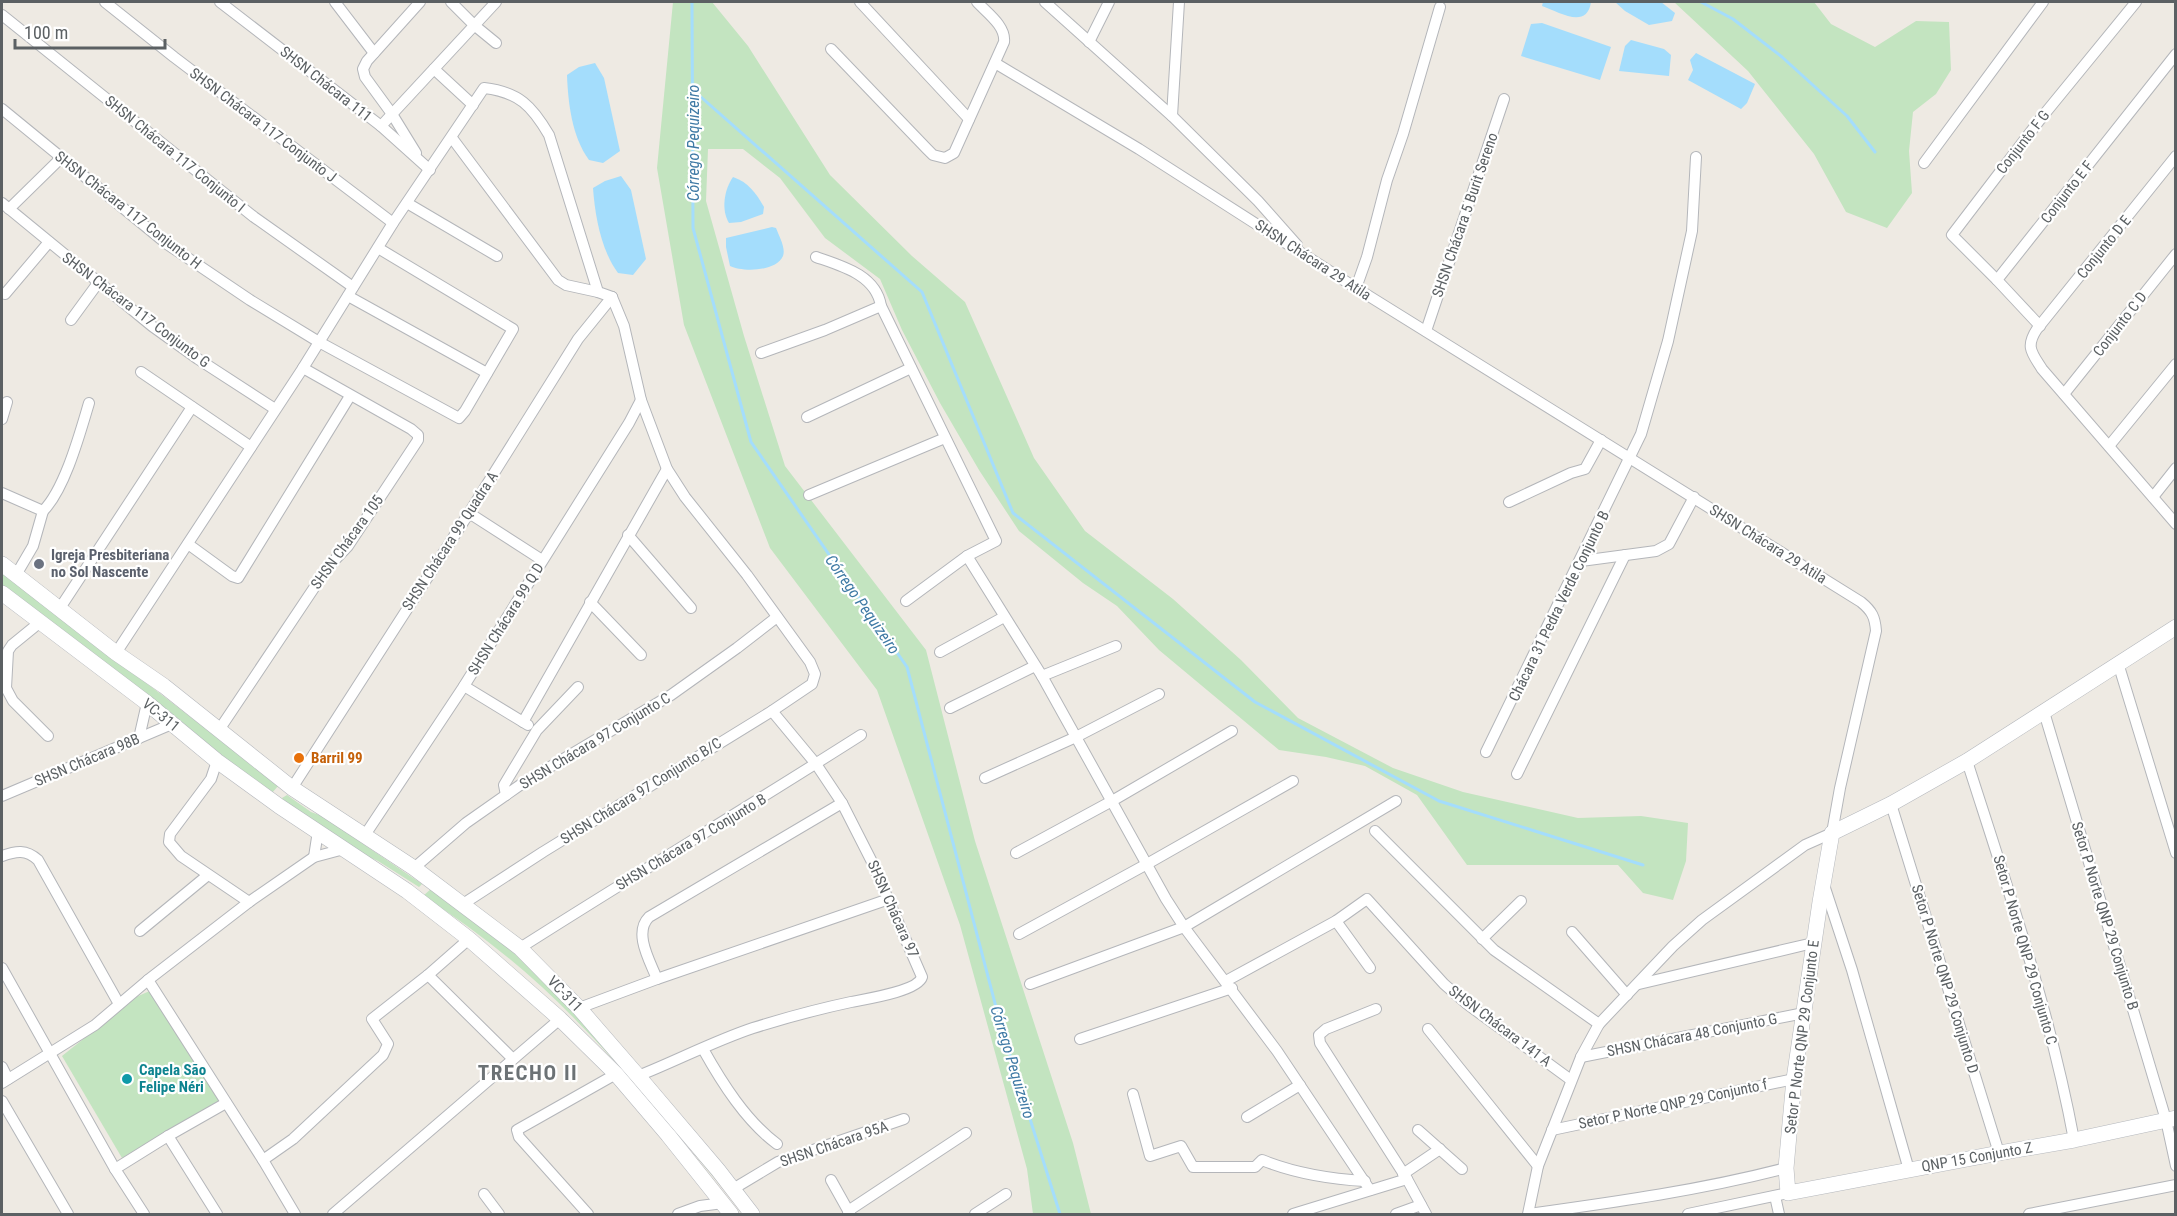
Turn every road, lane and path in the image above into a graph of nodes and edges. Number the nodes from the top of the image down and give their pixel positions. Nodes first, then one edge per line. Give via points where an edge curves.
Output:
1 (105, 2) edge
2 (220, 2) edge
3 (420, 2) edge
4 (451, 2) edge
5 (496, 2) edge
6 (860, 2) edge
7 (977, 2) edge
8 (1045, 2) edge
9 (1109, 2) edge
10 (1179, 2) edge
11 (2043, 2) edge
12 (2136, 2) edge
13 (339, 3) edge
14 (1440, 7) dead end
15 (2, 15) edge
16 (474, 25) junction
17 (1089, 42) junction
18 (496, 43) dead end
19 (831, 49) dead end
20 (374, 53) junction
21 (2175, 54) edge
22 (995, 63) junction
23 (434, 69) junction
24 (1504, 99) dead end
25 (473, 105) junction
26 (2, 109) edge
27 (392, 114) junction
28 (1172, 116) junction
29 (969, 119) junction
30 (381, 126) junction
31 (452, 138) junction
32 (2175, 156) edge
33 (1696, 157) dead end
34 (60, 158) junction
35 (1924, 163) dead end
36 (426, 166) junction
37 (407, 203) junction
38 (5, 206) edge
39 (393, 224) junction
40 (49, 243) junction
41 (378, 248) junction
42 (2175, 254) edge
43 (497, 256) dead end
44 (816, 256) dead end
45 (1308, 256) junction
46 (1997, 280) junction
47 (98, 283) junction
48 (1356, 288) junction
49 (351, 291) junction
50 (598, 292) junction
51 (6, 294) dead end
52 (612, 297) junction
53 (881, 306) junction
54 (71, 320) dead end
55 (2040, 326) junction
56 (1426, 331) junction
57 (319, 342) junction
58 (760, 353) dead end
59 (2175, 364) edge
60 (303, 368) junction
61 (911, 368) junction
62 (141, 372) dead end
63 (487, 373) junction
64 (2064, 394) junction
65 (350, 396) junction
66 (640, 400) junction
67 (7, 402) dead end
68 (89, 403) dead end
69 (192, 407) junction
70 (275, 409) junction
71 (807, 417) dead end
72 (2, 419) edge
73 (945, 438) junction
74 (1601, 441) junction
75 (2109, 446) junction
76 (251, 447) junction
77 (1631, 459) junction
78 (2175, 468) edge
79 (667, 469) junction
80 (2, 493) edge
81 (809, 495) dead end
82 (1694, 497) junction
83 (2153, 497) junction
84 (1509, 502) dead end
85 (43, 511) junction
86 (469, 513) junction
87 (2175, 524) edge
88 (628, 535) junction
89 (188, 544) junction
90 (1625, 555) junction
91 (967, 556) junction
92 (542, 560) junction
93 (1581, 561) junction
94 (2, 564) edge
95 (16, 575) junction
96 (2, 593) edge
97 (906, 601) dead end
98 (590, 602) junction
99 (60, 608) junction
100 (691, 608) dead end
101 (777, 617) junction
102 (1004, 617) junction
103 (39, 623) junction
104 (2175, 627) edge
105 (84, 628) junction
106 (62, 640) junction
107 (1116, 646) dead end
108 (940, 652) dead end
109 (116, 653) junction
110 (641, 655) dead end
111 (2118, 663) junction
112 (1035, 666) junction
113 (1042, 676) junction
114 (464, 686) junction
115 (578, 687) dead end
116 (1159, 694) dead end
117 (13, 701) junction
118 (147, 703) junction
119 (2, 708) edge
120 (950, 708) dead end
121 (772, 711) junction
122 (2044, 712) junction
123 (524, 722) junction
124 (172, 724) junction
125 (219, 730) junction
126 (537, 730) junction
127 (1232, 731) dead end
128 (861, 735) dead end
129 (48, 736) dead end
130 (1076, 737) junction
131 (139, 738) junction
132 (1486, 752) dead end
133 (217, 761) junction
134 (1967, 761) junction
135 (816, 764) junction
136 (232, 772) junction
137 (1516, 774) dead end
138 (985, 778) dead end
139 (211, 779) junction
140 (1293, 781) dead end
141 (292, 788) junction
142 (506, 795) junction
143 (2, 796) edge
144 (1112, 801) junction
145 (1396, 801) dead end
146 (842, 803) junction
147 (1891, 804) junction
148 (279, 806) junction
149 (318, 831) junction
150 (1375, 831) dead end
151 (1832, 833) junction
152 (365, 835) junction
153 (347, 851) junction
154 (1016, 853) dead end
155 (2175, 853) edge
156 (2, 854) edge
157 (314, 857) junction
158 (1147, 864) junction
159 (420, 872) junction
160 (208, 875) junction
161 (1823, 881) junction
162 (407, 891) junction
163 (889, 899) junction
164 (249, 902) junction
165 (1521, 902) dead end
166 (463, 904) junction
167 (1336, 921) junction
168 (1184, 927) junction
169 (140, 931) dead end
170 (1572, 932) dead end
171 (1019, 934) dead end
172 (469, 939) junction
173 (1482, 939) junction
174 (1814, 943) junction
175 (520, 948) junction
176 (2, 968) edge
177 (1370, 968) dead end
178 (428, 975) junction
179 (657, 979) junction
180 (148, 980) junction
181 (1030, 984) dead end
182 (1638, 984) junction
183 (1229, 985) junction
184 (1627, 995) junction
185 (119, 1004) junction
186 (579, 1008) junction
187 (1376, 1009) dead end
188 (1804, 1013) junction
189 (560, 1018) junction
190 (1599, 1024) junction
191 (1428, 1029) dead end
192 (1080, 1039) dead end
193 (703, 1049) junction
194 (51, 1054) junction
195 (1581, 1057) junction
196 (513, 1059) junction
197 (2, 1067) edge
198 (616, 1074) junction
199 (638, 1077) junction
200 (1794, 1079) junction
201 (1571, 1080) junction
202 (5, 1081) edge
203 (1300, 1085) junction
204 (1133, 1094) dead end
205 (2, 1101) edge
206 (226, 1103) junction
207 (1247, 1117) dead end
208 (904, 1119) dead end
209 (2171, 1119) edge
210 (1418, 1130) dead end
211 (1552, 1130) junction
212 (966, 1133) dead end
213 (168, 1136) junction
214 (2074, 1140) junction
215 (777, 1144) dead end
216 (1440, 1149) junction
217 (1999, 1153) junction
218 (263, 1160) junction
219 (1538, 1166) junction
220 (2175, 1166) edge
221 (1786, 1168) junction
222 (115, 1169) junction
223 (1462, 1169) dead end
224 (1909, 1170) junction
225 (1405, 1177) junction
226 (831, 1180) dead end
227 (1368, 1185) junction
228 (2175, 1185) edge
229 (710, 1187) junction
230 (734, 1189) junction
231 (484, 1194) dead end
232 (1006, 1194) dead end
233 (1782, 1195) junction
234 (700, 1206) junction
235 (727, 1209) edge
236 (1424, 1210) edge
237 (1714, 1212) edge
238 (849, 1213) edge
239 (68, 1215) edge
240 (144, 1215) edge
241 (217, 1215) edge
242 (295, 1215) edge
243 (333, 1215) edge
244 (499, 1215) edge
245 (588, 1215) edge
246 (678, 1215) edge
247 (752, 1215) edge
248 (975, 1215) edge
249 (1293, 1215) edge
250 (1396, 1215) edge
251 (1529, 1215) edge
252 (1688, 1215) edge
253 (1779, 1215) edge
254 (2029, 1215) edge

1 - 39 street, SHSN Chácara 117 Conjunto J
2 - 30 street, SHSN Chácara 111
3 - 20 street
4 - 16 street
5 - 16 street
6 - 29 street
7 - 22 street via 1005,36
8 - 17 street
9 - 17 street
10 - 28 street
11 - 35 street
12 - 46 street, Conjunto F G via 1952,235
13 - 20 street
14 - 48 street
15 - 49 street, SHSN Chácara 117 Conjunto I
16 - 18 street
16 - 23 street
17 - 28 street
19 - 29 street via 933,155 945,158 954,153
20 - 27 street via 364,73
21 - 46 street, Conjunto E F
22 - 29 street
22 - 45 street, SHSN Chácara 29 Atila
23 - 25 street
23 - 27 street
24 - 56 street, SHSN Chácara 5 Burit Sereno
25 - 31 street
25 - 50 street via 484,88 500,89 535,111 549,135
26 - 34 street, SHSN Chácara 117 Conjunto H
27 - 30 street
27 - 36 street
28 - 45 street
30 - 36 street, SHSN Chácara 111
31 - 36 street
31 - 50 street via 558,280
32 - 55 street, Conjunto D E
33 - 77 street via 1692,231 1659,377
34 - 38 street
34 - 57 street, SHSN Chácara 117 Conjunto H via 167,244
36 - 37 street
37 - 39 street
37 - 43 street
38 - 40 street, SHSN Chácara 117 Conjunto G
39 - 41 street
40 - 47 street, SHSN Chácara 117 Conjunto G
40 - 51 street
41 - 49 street
41 - 63 street via 513,329
42 - 64 street, Conjunto C D
44 - 53 street via 872,284
45 - 48 street, SHSN Chácara 29 Atila
46 - 55 street
47 - 54 street
47 - 70 street, SHSN Chácara 117 Conjunto G via 198,359
48 - 56 street, SHSN Chácara 29 Atila
49 - 57 street
49 - 63 street, SHSN Chácara 117 Conjunto I
50 - 52 street
52 - 66 street via 624,326
52 - 86 street, SHSN Chácara 99 Quadra A via 581,333
53 - 58 street
53 - 61 street
55 - 64 street, Conjunto D E via 2032,337 2032,352
56 - 74 street, SHSN Chácara 29 Atila
57 - 60 street
57 - 63 street, SHSN Chácara 117 Conjunto H via 459,418
59 - 75 street
60 - 65 street, SHSN Chácara 105
60 - 70 street
61 - 71 street
61 - 73 street
62 - 69 street
64 - 75 street
65 - 89 street via 238,578
65 - 125 street, SHSN Chácara 105 via 411,429 418,440
66 - 79 street
66 - 92 street, SHSN Chácara 99 Q D
67 - 72 street
68 - 85 street via 70,460
69 - 76 street
69 - 99 street
70 - 76 street
73 - 81 street
73 - 91 street via 996,541
74 - 77 street, SHSN Chácara 29 Atila
74 - 84 street via 1585,469
75 - 83 street
76 - 89 street
77 - 82 street, SHSN Chácara 29 Atila
77 - 93 street, Chácara 31 Pedra Verde Conjunto B
78 - 83 street
79 - 88 street
79 - 101 street
80 - 85 street
82 - 90 street via 1669,544 1656,551
82 - 151 street, SHSN Chácara 29 Atila via 1866,606 1875,618 1876,631
83 - 87 street
85 - 95 street via 33,546
86 - 92 street
86 - 141 street, SHSN Chácara 99 Quadra A
88 - 98 street
88 - 100 street
89 - 109 street
90 - 93 street
90 - 137 street
91 - 97 street
91 - 102 street
92 - 114 street, SHSN Chácara 99 Q D
93 - 132 street, Chácara 31 Pedra Verde Conjunto B
94 - 95 main road, VC-311
95 - 99 main road, VC-311
96 - 103 main road, VC-311
98 - 110 street
98 - 123 street
99 - 105 main road, VC-311
101 - 121 street, SHSN Chácara 97 Conjunto B/C via 815,674 812,684
101 - 142 street, SHSN Chácara 97 Conjunto C via 672,695
102 - 108 street
102 - 112 street
103 - 106 main road, VC-311
103 - 117 street via 8,651 6,688
104 - 111 main road
105 - 106 main road via 90,636 90,646 85,648
105 - 109 main road, VC-311
106 - 118 main road, VC-311
107 - 113 street
109 - 125 main road, VC-311
111 - 122 main road
111 - 155 street
112 - 113 street
112 - 120 street
113 - 130 street
114 - 123 street
114 - 152 street, SHSN Chácara 99 Q D
115 - 126 street
116 - 130 street
117 - 119 street
117 - 129 street
118 - 124 main road, VC-311
118 - 131 street
121 - 135 street, SHSN Chácara 97
121 - 166 street, SHSN Chácara 97 Conjunto B/C
122 - 134 main road
122 - 209 street, Setor P Norte QNP 29 Conjunto B
123 - 126 street
124 - 131 street, SHSN Chácara 98B
124 - 133 main road, VC-311
125 - 141 main road, VC-311
126 - 142 street via 504,786
127 - 144 street
128 - 135 street, SHSN Chácara 97 Conjunto B
130 - 138 street
130 - 144 street
131 - 143 street, SHSN Chácara 98B
133 - 136 main road, VC-311
133 - 139 street
134 - 147 main road
134 - 214 street, Setor P Norte QNP 29 Conjunto C via 2044,1013
135 - 146 street, SHSN Chácara 97
135 - 175 street, SHSN Chácara 97 Conjunto B
136 - 139 street
136 - 148 main road, VC-311
139 - 160 street via 170,834 169,842
140 - 158 street
141 - 148 main road via 275,795
141 - 152 main road, VC-311
142 - 159 street, SHSN Chácara 97 Conjunto C via 466,823
144 - 154 street
144 - 158 street
145 - 168 street
146 - 163 street, SHSN Chácara 97
146 - 179 street via 648,917 642,935
147 - 151 main road
147 - 217 street, Setor P Norte QNP 29 Conjunto D
148 - 149 main road, VC-311
149 - 153 main road, VC-311
149 - 157 street
150 - 173 street
151 - 161 main road, Setor P Norte QNP 29 Conjunto E
151 - 182 street via 1804,845 1709,914
152 - 159 main road, VC-311
153 - 157 street
153 - 162 main road, VC-311
156 - 185 street via 27,852 38,860
157 - 164 street
158 - 168 street
158 - 171 street
159 - 162 main road via 426,884 422,891
159 - 166 main road, VC-311
160 - 164 street
160 - 169 street
161 - 174 main road, Setor P Norte QNP 29 Conjunto E
161 - 224 street, Setor P Norte QNP 29 Conjunto E
162 - 172 main road, VC-311
163 - 179 street
163 - 193 street, SHSN Chácara 97 via 922,973 920,983 751,1029
164 - 180 street
165 - 173 street
166 - 175 main road, VC-311
167 - 177 street
167 - 183 street
167 - 201 street, SHSN Chácara 141 A via 1367,898 1467,1004
168 - 181 street
168 - 183 street
170 - 184 street
172 - 178 street
172 - 189 main road, VC-311
173 - 190 street
174 - 182 street
174 - 188 main road, Setor P Norte QNP 29 Conjunto E
175 - 186 main road, VC-311
176 - 194 street
178 - 196 street
178 - 218 street via 372,1020 388,1044 383,1055 293,1139
179 - 186 street
180 - 185 street
180 - 206 street
182 - 184 street
183 - 192 street
183 - 203 street
184 - 190 street
185 - 194 street
186 - 199 main road, VC-311
187 - 225 street via 1326,1029 1319,1039
188 - 195 street, SHSN Chácara 48 Conjunto G
188 - 200 main road, Setor P Norte QNP 29 Conjunto E
189 - 196 street
189 - 198 main road, VC-311
190 - 195 street
191 - 219 street
193 - 199 street, SHSN Chácara 97
193 - 215 street via 758,1128
194 - 202 street
194 - 222 street
195 - 201 street
196 - 243 street
197 - 202 street
198 - 229 main road, VC-311
198 - 245 street via 517,1130
199 - 230 main road, VC-311
200 - 211 street, Setor P Norte QNP 29 Conjunto f
200 - 221 main road, Setor P Norte QNP 29 Conjunto E
201 - 211 street
203 - 207 street
203 - 227 street
204 - 227 street via 1150,1155 1181,1146 1193,1167 1255,1167 1262,1161
205 - 239 street
206 - 213 street
206 - 218 street
208 - 230 street, SHSN Chácara 95A via 778,1162
209 - 214 main road, QNP 15 Conjunto Z
209 - 220 street, Setor P Norte QNP 29 Conjunto B
210 - 216 street
211 - 219 street
212 - 238 street
213 - 222 street
213 - 241 street
214 - 217 main road, QNP 15 Conjunto Z
216 - 223 street
216 - 225 street
217 - 224 main road, QNP 15 Conjunto Z
218 - 242 street
219 - 251 street
221 - 233 main road, Setor P Norte QNP 29 Conjunto E
221 - 251 street via 1663,1194
222 - 240 street
224 - 233 main road, QNP 15 Conjunto Z
225 - 227 street
225 - 236 street
226 - 238 street
227 - 249 street
228 - 254 street
229 - 234 street
229 - 235 main road, VC-311
230 - 247 main road, VC-311
231 - 244 street
232 - 248 street
233 - 237 street
233 - 253 street
234 - 235 street
234 - 246 street
236 - 250 street
237 - 252 street

